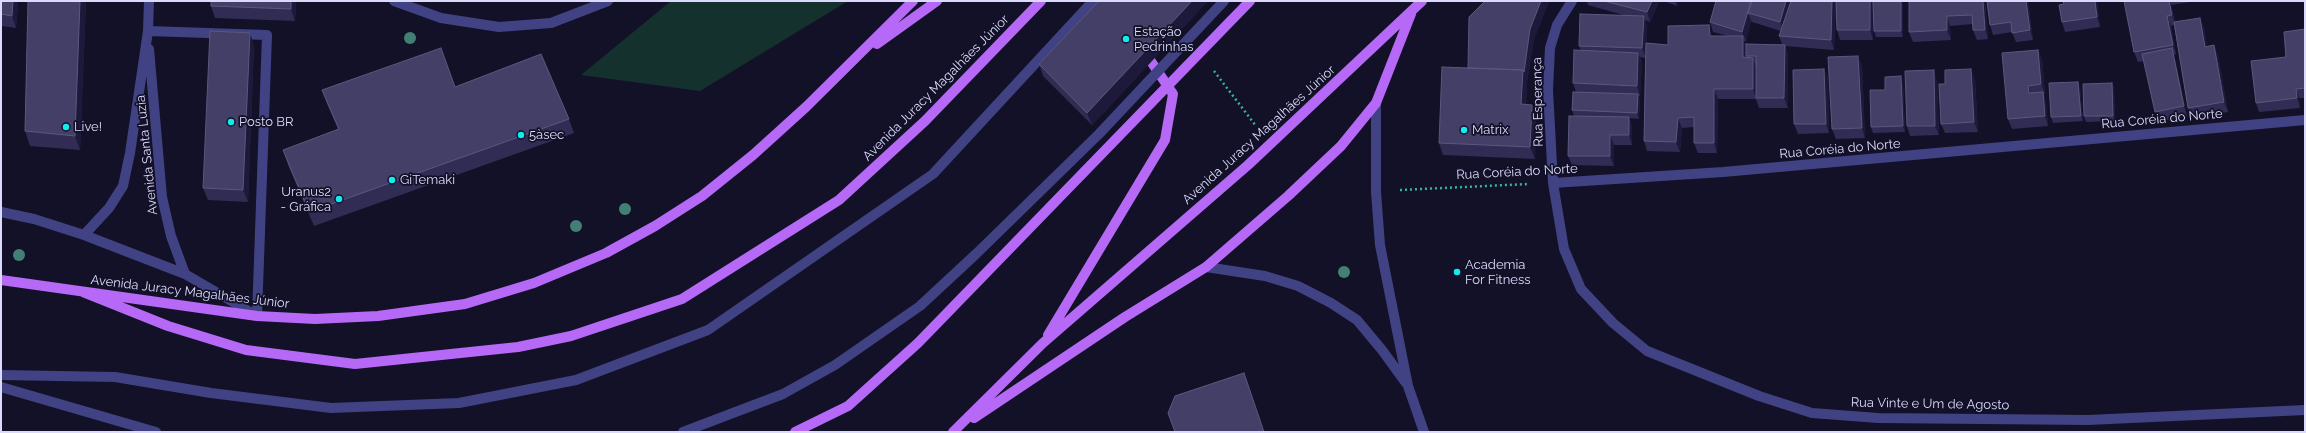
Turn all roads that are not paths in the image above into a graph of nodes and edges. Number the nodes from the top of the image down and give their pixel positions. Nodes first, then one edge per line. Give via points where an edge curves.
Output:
1 (149, 1) edge
2 (394, 1) edge
3 (608, 1) edge
4 (913, 1) edge
5 (937, 1) edge
6 (1041, 1) edge
7 (1093, 1) edge
8 (1224, 1) edge
9 (1250, 1) edge
10 (1422, 1) edge
11 (1572, 1) edge
12 (1412, 11) junction
13 (148, 31) junction
14 (1138, 42) edge
15 (852, 62) junction
16 (1376, 104) junction
17 (2305, 120) edge
18 (1552, 183) junction
19 (1, 212) edge
20 (84, 235) junction
21 (1206, 267) junction
22 (185, 274) junction
23 (1, 280) edge
24 (83, 292) junction
25 (257, 316) junction
26 (1043, 343) junction
27 (1, 375) edge
28 (1408, 386) junction
29 (1, 387) edge
30 (2305, 410) edge
31 (954, 431) edge
32 (156, 432) edge
33 (683, 432) edge
34 (795, 432) edge
35 (1424, 432) edge

1 - 13 street, Avenida Santa Luzia
2 - 3 street via 441,18 499,27 551,23
4 - 15 main road, Avenida Juracy Magalhães Júnior
5 - 15 main road
6 - 24 main road, Avenida Juracy Magalhães Júnior via 925,121 839,200 682,299 571,336 518,347 355,364 246,350 168,326
7 - 27 street via 933,174 708,330 576,380 459,403 331,408 211,393 115,377
8 - 33 street, bridge via 1098,134 920,306 835,365 783,394
9 - 34 main road, bridge via 918,343 848,406
10 - 12 main road, Avenida Juracy Magalhães Júnior
11 - 18 street, Rua Esperança via 1557,25 1550,48 1548,90
12 - 16 main road
12 - 26 main road, Avenida Juracy Magalhães Júnior via 1270,144
13 - 20 street, Avenida Santa Luzia via 130,153 122,186 109,208
13 - 22 street, Avenida Santa Luzia via 162,197
13 - 25 street via 267,35
14 - 26 main road via 1173,94 1165,140
15 - 25 main road, Avenida Juracy Magalhães Júnior via 753,155 702,196 656,226 599,256 534,283 465,304 315,319
16 - 21 main road via 1341,146 1307,179
16 - 28 street via 1376,192 1380,245
17 - 18 street, Rua Coréia do Norte via 1723,172
18 - 30 street, Rua Vinte e Um de Agosto via 1564,249 1581,289 1613,323 1647,351 1759,396 1806,410 1878,418 2088,420
19 - 20 street via 34,219
20 - 22 street
21 - 28 street via 1265,276 1298,286 1331,303 1357,320
21 - 31 main road via 1125,317
22 - 25 street
23 - 24 main road, Avenida Juracy Magalhães Júnior
24 - 25 main road, Avenida Juracy Magalhães Júnior
26 - 31 main road, Avenida Juracy Magalhães Júnior
28 - 35 street
29 - 32 street

